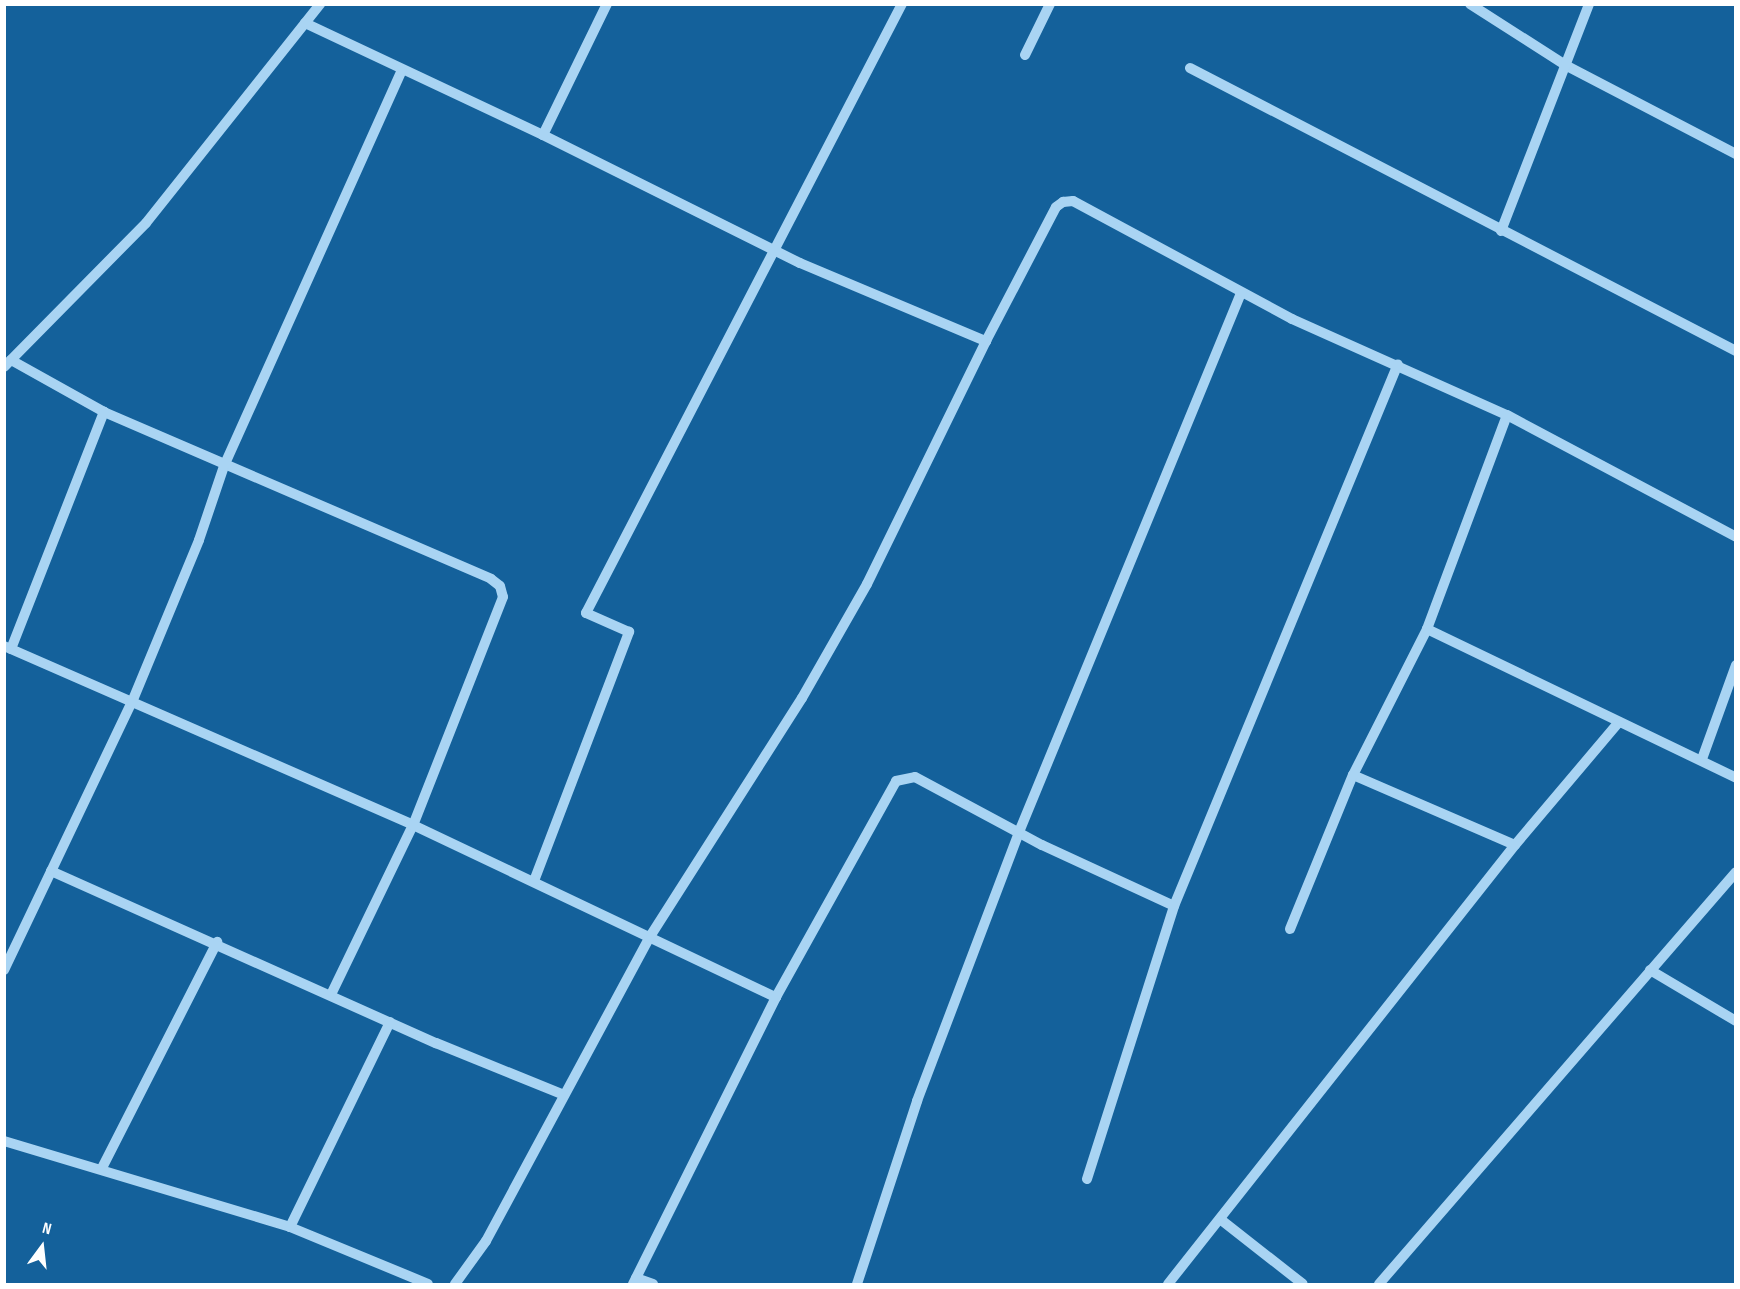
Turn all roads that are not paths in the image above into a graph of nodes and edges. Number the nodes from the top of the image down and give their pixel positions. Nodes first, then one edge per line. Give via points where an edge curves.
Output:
1 (320, 4) edge
2 (607, 4) edge
3 (902, 4) edge
4 (1050, 4) edge
5 (1470, 4) edge
6 (1589, 4) edge
7 (305, 23) junction
8 (1025, 55) dead end
9 (1567, 66) junction
10 (1190, 68) dead end
11 (402, 70) junction
12 (543, 135) junction
13 (1736, 154) edge
14 (1501, 231) junction
15 (774, 247) junction
16 (1241, 293) junction
17 (986, 341) junction
18 (1736, 351) edge
19 (8, 364) edge
20 (1398, 364) junction
21 (104, 412) junction
22 (1507, 416) junction
23 (224, 466) junction
24 (1736, 537) edge
25 (1427, 629) junction
26 (8, 647) edge
27 (1736, 665) edge
28 (132, 702) junction
29 (1619, 722) junction
30 (1702, 759) junction
31 (1353, 775) junction
32 (1736, 778) edge
33 (413, 825) junction
34 (1019, 832) junction
35 (1515, 845) junction
36 (51, 871) junction
37 (1736, 872) edge
38 (534, 881) junction
39 (1174, 906) junction
40 (1290, 929) dead end
41 (651, 935) junction
42 (217, 942) junction
43 (4, 970) edge
44 (1650, 970) junction
45 (331, 995) junction
46 (776, 997) junction
47 (1736, 1021) edge
48 (390, 1022) junction
49 (564, 1095) junction
50 (4, 1141) edge
51 (102, 1168) junction
52 (1087, 1179) dead end
53 (1220, 1220) junction
54 (290, 1227) junction
55 (634, 1281) edge
56 (428, 1284) edge
57 (455, 1284) edge
58 (653, 1284) edge
59 (857, 1284) edge
60 (1168, 1284) edge
61 (1303, 1284) edge
62 (1379, 1284) edge

1 - 7 street
2 - 12 street
3 - 15 street
4 - 8 street
5 - 9 street
6 - 9 street
7 - 11 street
7 - 19 street via 146,223
9 - 13 street
9 - 14 street
10 - 14 street
11 - 12 street
11 - 23 street
12 - 15 street
14 - 18 street
15 - 17 street via 800,263
15 - 38 street via 586,613 629,632
16 - 17 street via 1073,201 1063,202 1056,207
16 - 20 street
16 - 34 street
17 - 41 street via 867,584 802,698
19 - 21 street
20 - 22 street
20 - 39 street
21 - 23 street
21 - 26 street
22 - 24 street
22 - 25 street
23 - 28 street via 200,540
23 - 33 street via 501,586 503,597
25 - 29 street
25 - 31 street
26 - 28 street
27 - 30 street
28 - 33 street
28 - 36 street
29 - 30 street
29 - 35 street
30 - 32 street
31 - 35 street
31 - 40 street
33 - 38 street
33 - 45 street
34 - 39 street
34 - 46 street via 915,777 896,781
34 - 59 street via 917,1101
35 - 53 street
36 - 42 street
36 - 43 street
37 - 44 street
38 - 41 street
39 - 52 street
41 - 46 street
41 - 49 street
42 - 45 street
42 - 51 street
44 - 47 street
44 - 62 street
45 - 48 street
46 - 55 street
48 - 49 street
48 - 54 street
49 - 57 street via 486,1241
50 - 51 street
51 - 54 street
53 - 60 street
53 - 61 street
54 - 56 street
55 - 58 street

